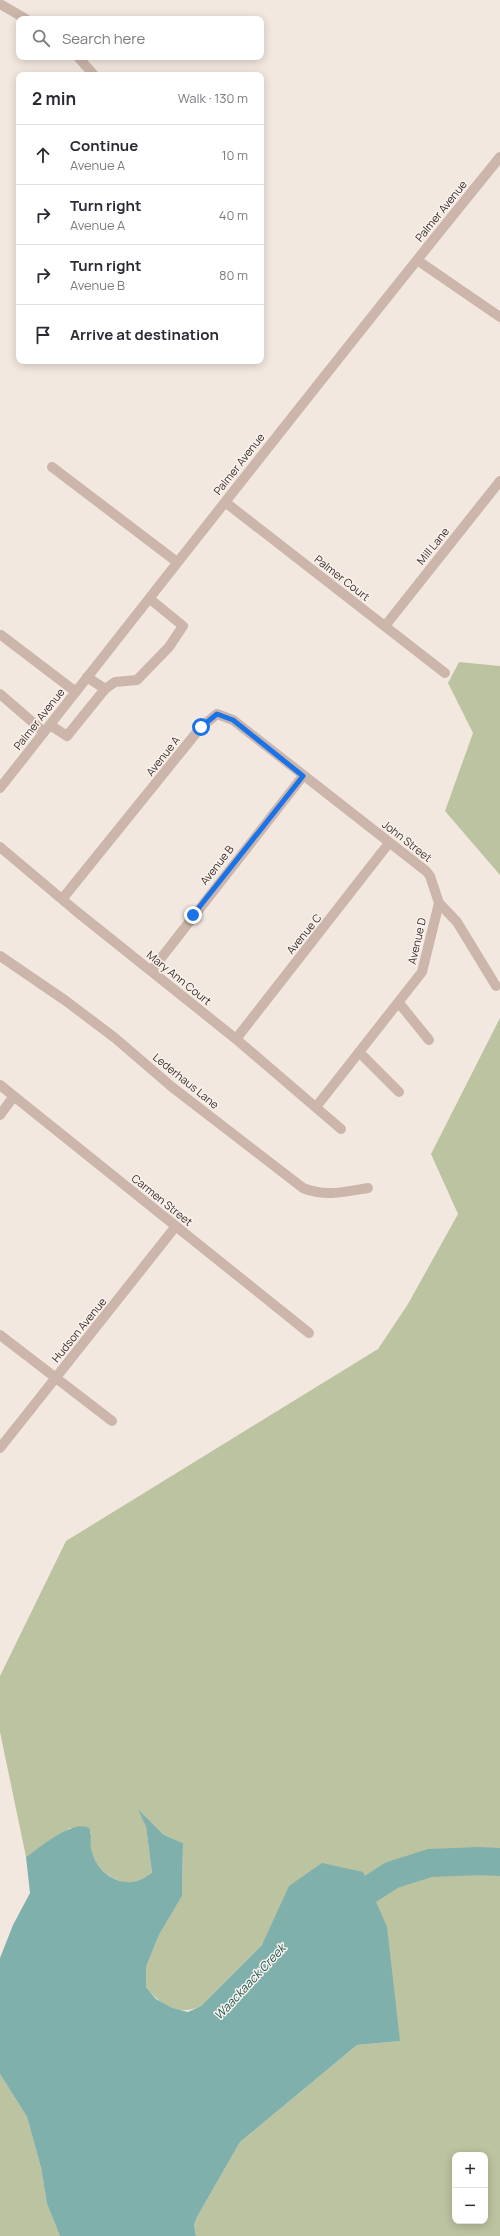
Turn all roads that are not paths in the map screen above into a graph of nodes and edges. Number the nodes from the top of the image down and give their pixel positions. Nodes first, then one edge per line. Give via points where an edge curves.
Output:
1 (0, 4) edge
2 (21, 16) edge
3 (81, 60) edge
4 (91, 72) edge
5 (500, 157) edge
6 (417, 260) junction
7 (500, 317) edge
8 (52, 466) dead end
9 (500, 481) edge
10 (225, 502) junction
11 (177, 562) junction
12 (150, 599) junction
13 (385, 626) junction
14 (1, 635) edge
15 (445, 673) dead end
16 (87, 677) junction
17 (105, 689) junction
18 (76, 692) junction
19 (0, 694) edge
20 (47, 728) junction
21 (303, 776) junction
22 (0, 788) edge
23 (389, 843) junction
24 (0, 847) edge
25 (62, 898) junction
26 (439, 903) junction
27 (0, 956) edge
28 (151, 971) junction
29 (496, 986) dead end
30 (399, 1003) junction
31 (236, 1039) junction
32 (430, 1040) dead end
33 (360, 1053) junction
34 (0, 1085) edge
35 (399, 1092) dead end
36 (14, 1096) junction
37 (316, 1107) junction
38 (0, 1115) edge
39 (341, 1129) dead end
40 (368, 1188) dead end
41 (176, 1226) junction
42 (309, 1333) dead end
43 (0, 1335) edge
44 (56, 1377) junction
45 (112, 1421) dead end
46 (0, 1448) edge

1 - 2 street
3 - 4 street
5 - 6 street, Palmer Avenue
6 - 7 street
6 - 10 street, Palmer Avenue
8 - 11 street
9 - 13 street, Mill Lane
10 - 11 street, Palmer Avenue
10 - 13 street, Palmer Court
11 - 12 street, Palmer Avenue
12 - 16 street, Palmer Avenue
12 - 17 street via 184,626 137,680 115,682
13 - 15 street, Palmer Court
14 - 18 street
16 - 17 street
16 - 18 street, Palmer Avenue
17 - 20 street via 67,736
18 - 20 street, Palmer Avenue
19 - 20 street
20 - 22 street, Palmer Avenue
21 - 23 street, John Street
21 - 25 street, Avenue A via 233,720 217,714 201,727
21 - 28 street, Avenue B
23 - 26 street, John Street via 430,876
23 - 31 street, Avenue C
24 - 25 street, Mary Ann Court
25 - 28 street, Mary Ann Court
26 - 29 street, John Street via 457,922
26 - 30 street, Avenue D via 422,972
27 - 40 street, Lederhaus Lane via 109,1033 172,1087 303,1188 329,1194
28 - 31 street, Mary Ann Court
30 - 32 street
30 - 33 street, Avenue D
31 - 37 street, Mary Ann Court
33 - 35 street
33 - 37 street, Avenue D
34 - 36 street, Carmen Street
36 - 38 street
36 - 41 street, Carmen Street
37 - 39 street, Mary Ann Court
41 - 42 street, Carmen Street
41 - 44 street, Hudson Avenue
43 - 44 street
44 - 45 street
44 - 46 street, Hudson Avenue

